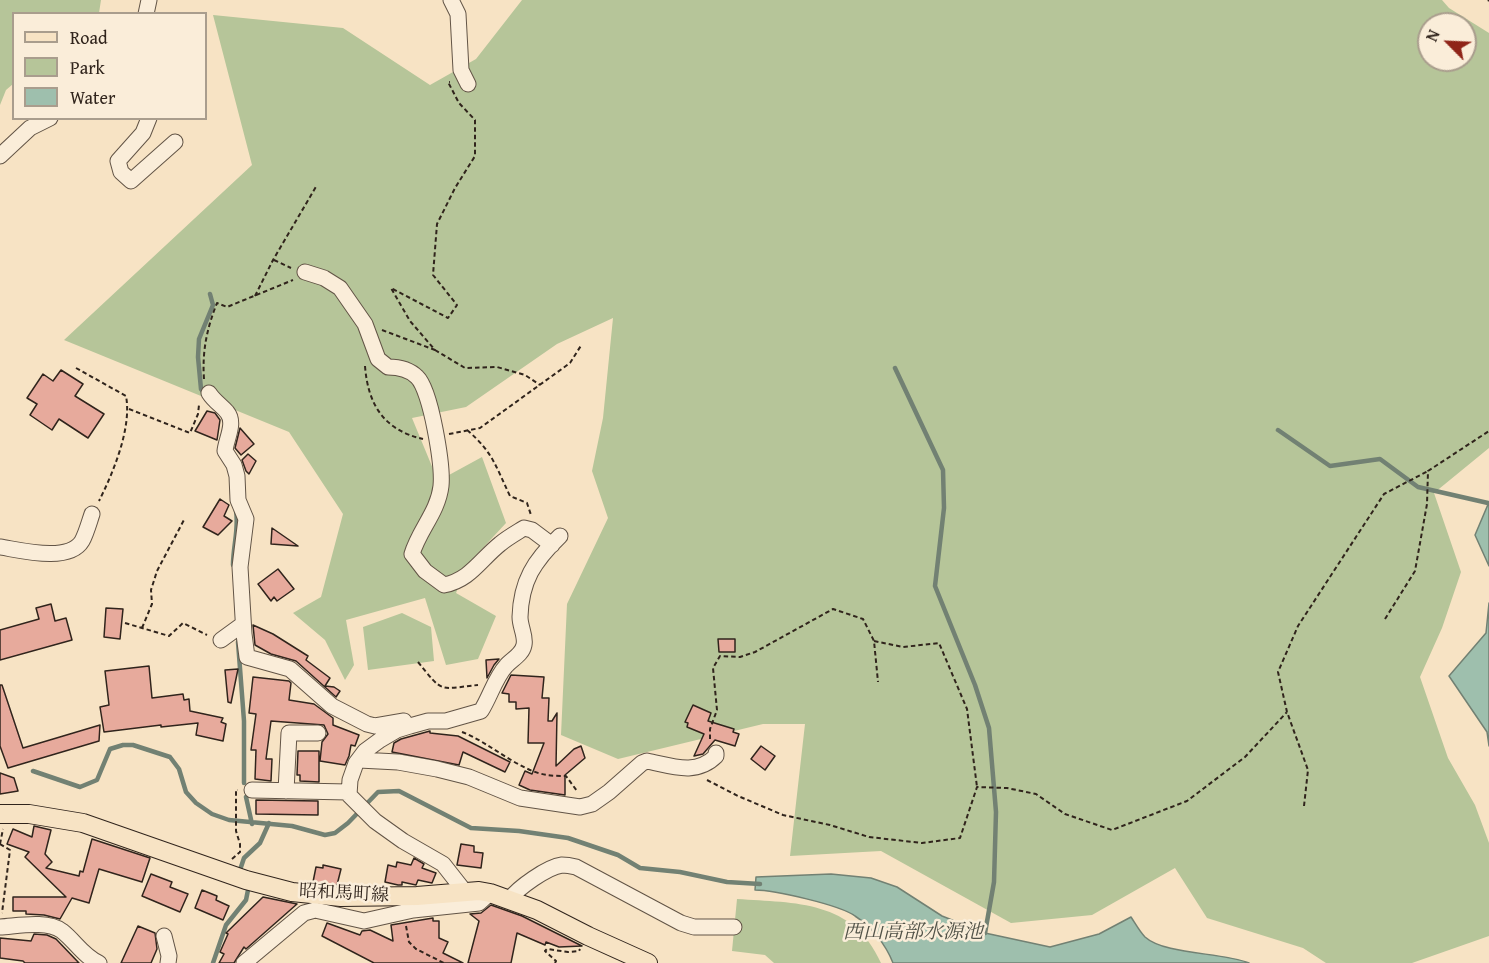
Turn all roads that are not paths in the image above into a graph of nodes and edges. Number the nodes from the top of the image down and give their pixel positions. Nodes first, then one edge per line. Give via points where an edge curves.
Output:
1 (451, 0) edge
2 (468, 84) dead end
3 (46, 120) edge
4 (148, 120) edge
5 (175, 142) dead end
6 (0, 156) edge
7 (307, 273) road end
8 (204, 396) road end
9 (92, 514) road end
10 (0, 547) edge
11 (243, 624) junction
12 (225, 636) road end
13 (428, 721) junction
14 (318, 733) dead end
15 (716, 753) road end
16 (359, 759) junction
17 (252, 790) dead end
18 (286, 791) junction
19 (348, 792) junction
20 (0, 814) edge
21 (465, 892) junction
22 (490, 892) junction
23 (510, 899) junction
24 (1, 921) edge
25 (734, 927) dead end
26 (164, 936) dead end
27 (99, 963) edge
28 (168, 963) edge
29 (244, 963) edge
30 (648, 963) edge

1 - 2 street via 458,14 461,70
3 - 6 street via 30,128
4 - 5 street via 143,133 118,161 121,172 131,181
7 - 13 street via 340,288 365,324 378,359 418,378 427,394 441,486 434,511 412,554 424,571 444,585 450,584 469,575 501,543 524,528 556,541 542,554 525,584 520,621 524,648 507,665 482,711 446,721
8 - 11 street via 228,412 230,419 225,451 234,465 238,500 246,519 240,567
9 - 10 street via 81,544 65,553
11 - 12 street
11 - 13 street via 247,657 290,669 340,710 375,726 414,719
13 - 16 street via 397,730 365,750
14 - 18 street via 289,733
15 - 16 street via 710,763 688,770 647,761 587,805 570,806 528,800 437,769
16 - 19 street
17 - 18 street
18 - 19 street
19 - 21 street via 403,841 443,864
20 - 21 main road, 昭和馬町線 via 29,814 83,823 246,880 292,892 341,897
21 - 22 main road, 昭和馬町線
22 - 23 main road, 昭和馬町線
22 - 29 street via 479,903 404,911 364,921 315,910 304,913
23 - 25 street via 515,891 563,865 576,867 681,923 694,927
23 - 30 main road, 昭和馬町線
24 - 27 street via 62,931
26 - 28 street

